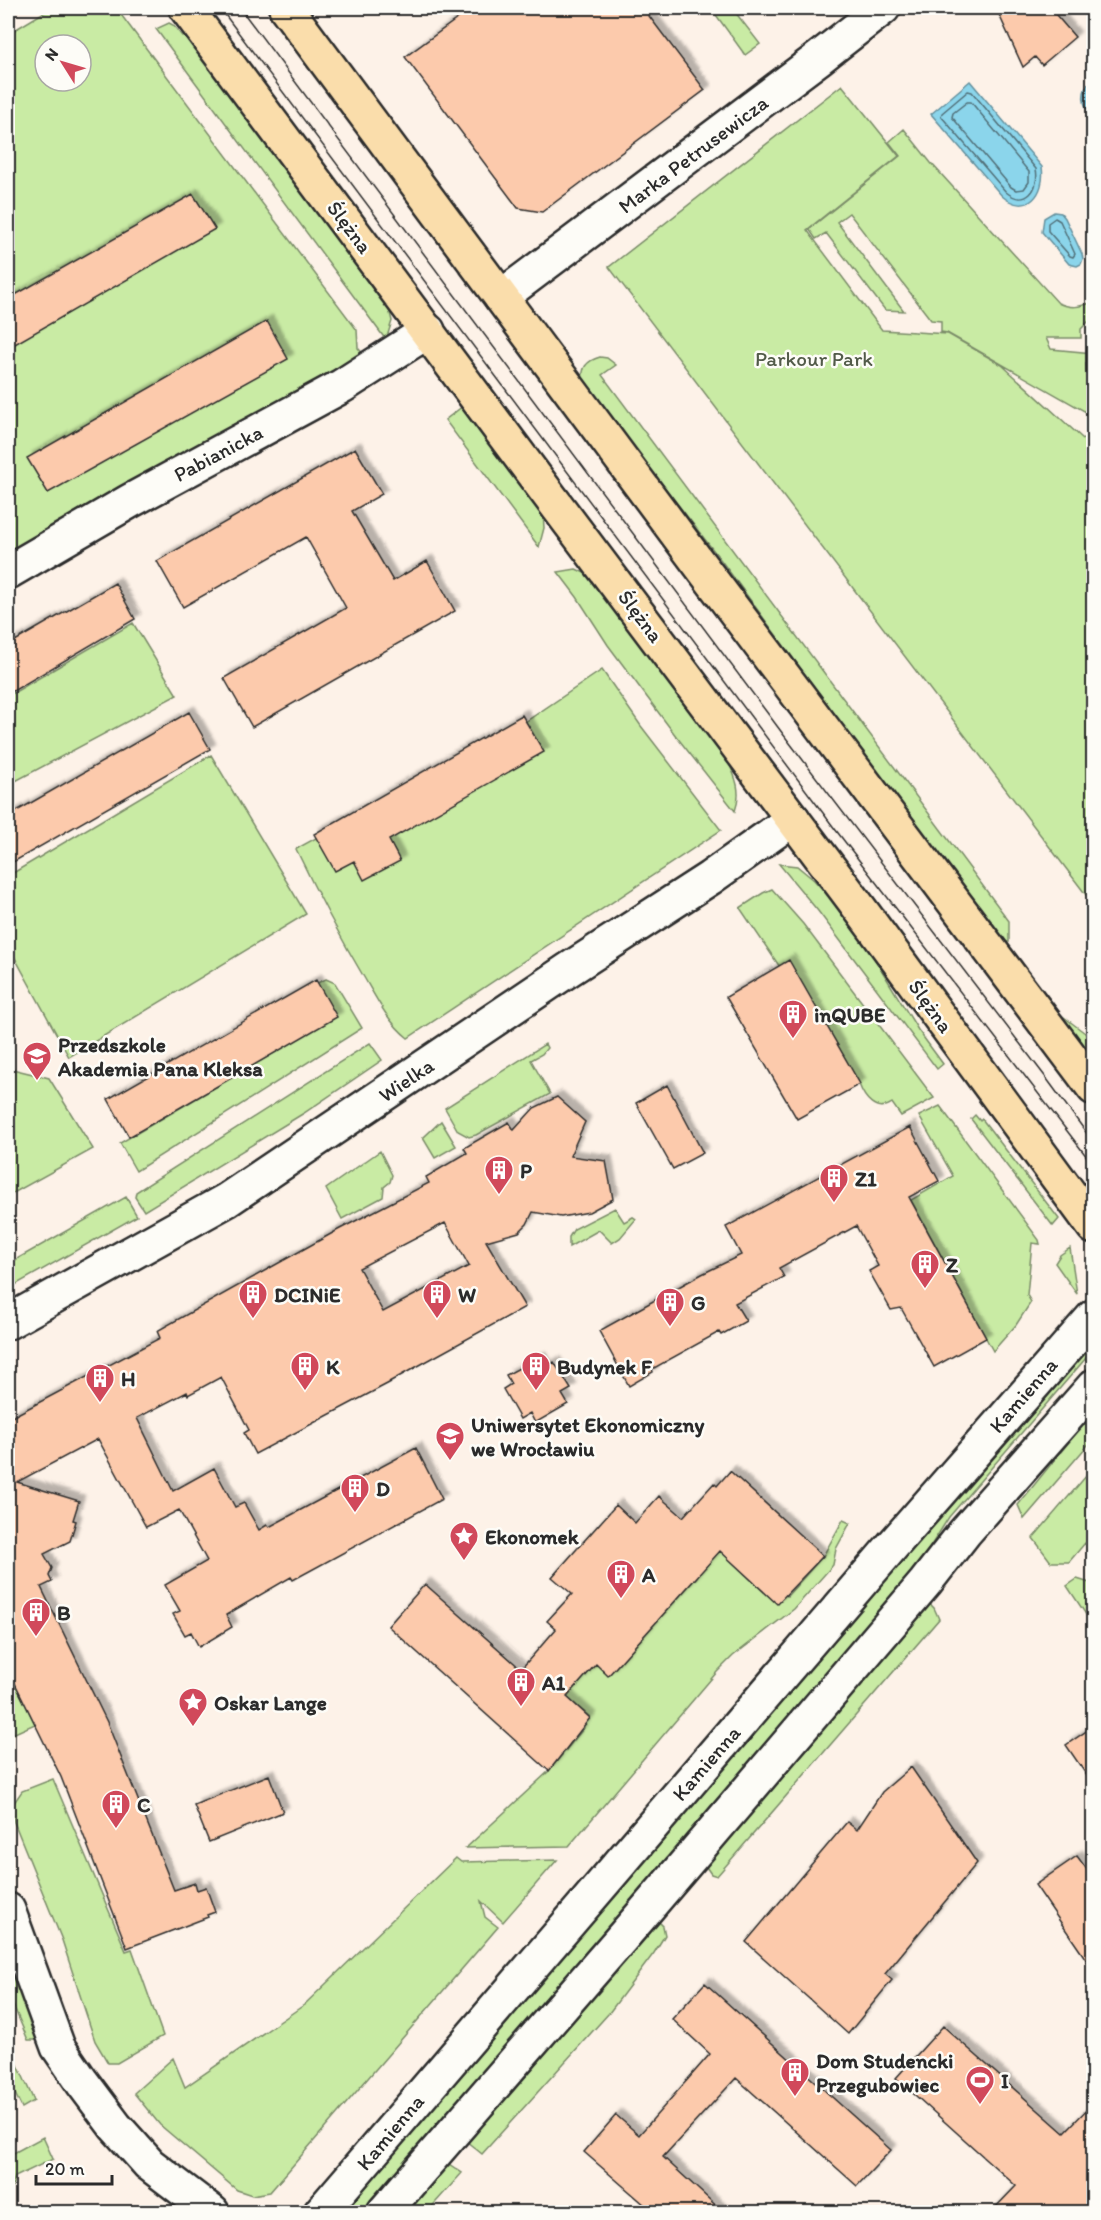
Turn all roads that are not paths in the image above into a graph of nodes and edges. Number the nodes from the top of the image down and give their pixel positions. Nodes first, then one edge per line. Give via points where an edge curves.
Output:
1 (186, 8) edge
2 (286, 8) edge
3 (883, 8) edge
4 (501, 297) junction
5 (428, 331) junction
6 (8, 572) edge
7 (792, 819) junction
8 (1094, 1088) edge
9 (1094, 1227) edge
10 (1094, 1316) edge
11 (8, 1322) edge
12 (1094, 1386) edge
13 (8, 1910) edge
14 (212, 2212) edge
15 (321, 2212) edge
16 (384, 2212) edge

1 - 5 main road, Ślężna
2 - 4 main road
3 - 4 street, Marka Petrusewicza
4 - 8 main road
5 - 6 street, Pabianicka via 342,386
5 - 7 main road, Ślężna
7 - 9 main road, Ślężna
7 - 11 street, Wielka via 756,847 227,1200
10 - 15 street, Kamienna
12 - 16 street
13 - 14 street via 58,2047 148,2164

